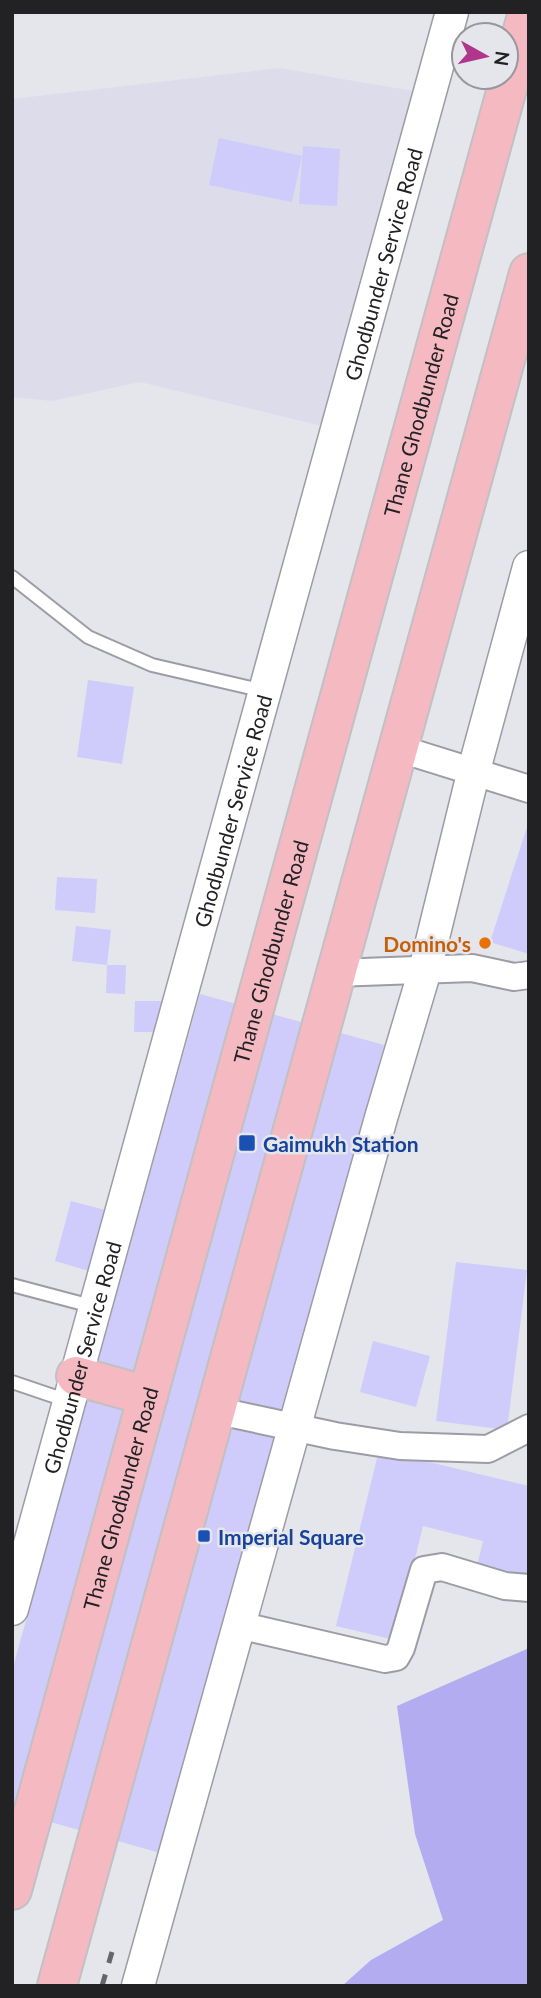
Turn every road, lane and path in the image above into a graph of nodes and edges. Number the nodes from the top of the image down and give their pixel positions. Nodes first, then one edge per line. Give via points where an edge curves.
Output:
1 (452, 12) edge
2 (528, 12) edge
3 (529, 273) edge
4 (529, 567) edge
5 (12, 577) edge
6 (522, 620) edge
7 (264, 691) junction
8 (397, 748) junction
9 (474, 770) junction
10 (529, 789) edge
11 (425, 970) junction
12 (335, 973) junction
13 (529, 975) edge
14 (12, 1285) edge
15 (95, 1307) junction
16 (12, 1382) edge
17 (73, 1389) junction
18 (148, 1396) junction
19 (214, 1410) junction
20 (294, 1427) junction
21 (529, 1428) edge
22 (529, 1588) edge
23 (12, 1609) edge
24 (238, 1625) junction
25 (12, 1890) edge
26 (57, 1986) edge
27 (138, 1986) edge

1 - 7 street, Ghodbunder Service Road
2 - 18 main road, Thane Ghodbunder Road
3 - 8 main road
4 - 6 street
5 - 7 lane via 88,637 152,665
6 - 9 street
7 - 15 street, Ghodbunder Service Road
8 - 9 street
8 - 12 main road
9 - 10 street
9 - 11 street
11 - 12 street
11 - 13 street via 472,968 514,977
11 - 20 street
12 - 19 main road
14 - 15 lane
15 - 17 street, Ghodbunder Service Road
16 - 17 lane
17 - 18 main road
17 - 23 street, Ghodbunder Service Road
18 - 25 main road, Thane Ghodbunder Road
19 - 20 street
19 - 26 main road
20 - 21 street via 400,1446 488,1449
20 - 24 street
22 - 24 street via 505,1586 442,1567 424,1570 401,1648 396,1657 385,1659
24 - 27 street

